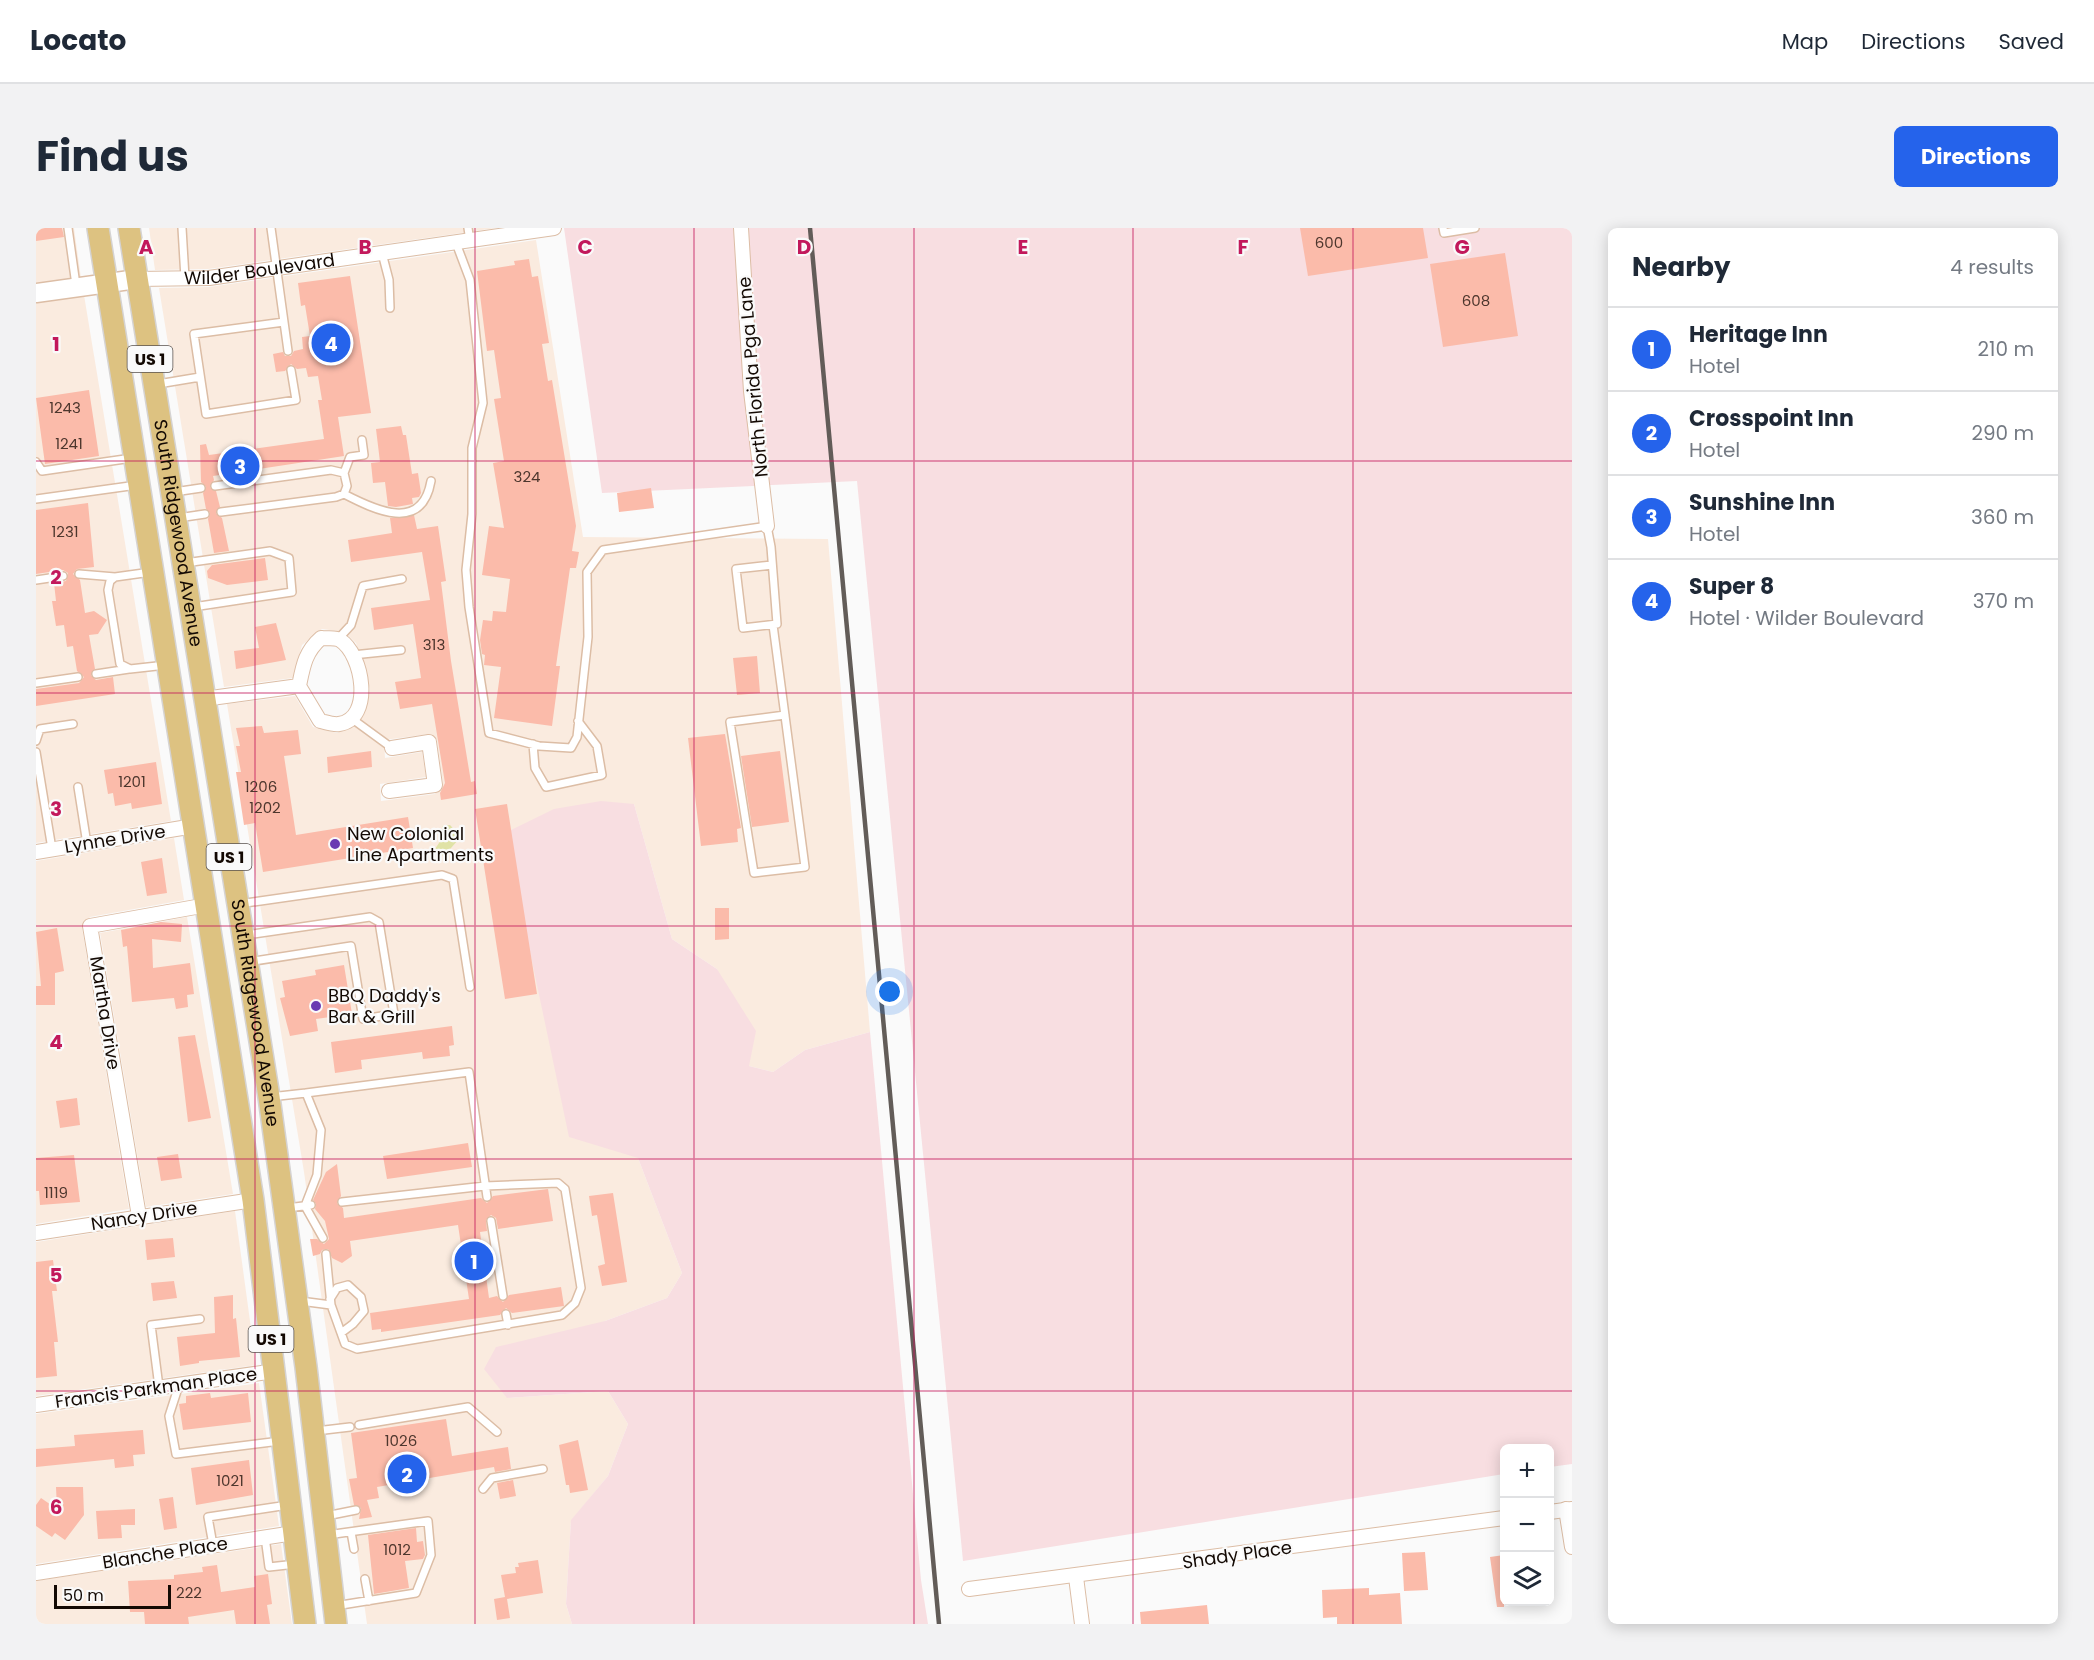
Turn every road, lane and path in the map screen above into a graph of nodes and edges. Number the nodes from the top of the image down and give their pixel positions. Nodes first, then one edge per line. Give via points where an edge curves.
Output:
1 (68, 228) edge
2 (98, 228) edge
3 (129, 228) edge
4 (182, 228) edge
5 (272, 228) edge
6 (554, 228) edge
7 (741, 228) edge
8 (1443, 228) edge
9 (1475, 228) edge
10 (465, 237) edge
11 (382, 254) junction
12 (278, 268) junction
13 (185, 278) junction
14 (137, 279) junction
15 (389, 280) junction
16 (107, 283) junction
17 (399, 285) dead end
18 (76, 288) junction
19 (36, 293) edge
20 (390, 308) dead end
21 (284, 322) junction
22 (288, 351) dead end
23 (291, 370) dead end
24 (200, 377) junction
25 (154, 384) junction
26 (362, 440) dead end
27 (135, 457) junction
28 (36, 462) edge
29 (344, 473) junction
30 (431, 481) dead end
31 (139, 484) junction
32 (214, 486) dead end
33 (201, 488) dead end
34 (171, 492) junction
35 (344, 494) junction
36 (36, 499) edge
37 (220, 512) dead end
38 (205, 514) dead end
39 (175, 518) junction
40 (767, 526) junction
41 (182, 563) junction
42 (772, 565) junction
43 (153, 571) junction
44 (79, 574) dead end
45 (63, 576) dead end
46 (115, 577) junction
47 (402, 579) dead end
48 (36, 580) edge
49 (189, 607) junction
50 (773, 624) junction
51 (338, 639) junction
52 (401, 650) dead end
53 (353, 656) junction
54 (168, 665) junction
55 (130, 669) junction
56 (96, 674) dead end
57 (78, 677) dead end
58 (36, 683) edge
59 (299, 687) junction
60 (204, 699) junction
61 (785, 715) junction
62 (351, 718) junction
63 (578, 722) junction
64 (73, 724) dead end
65 (36, 741) edge
66 (533, 744) junction
67 (392, 748) joint
68 (36, 752) edge
69 (78, 787) dead end
70 (389, 791) dead end
71 (194, 826) junction
72 (87, 844) junction
73 (52, 849) junction
74 (36, 852) edge
75 (237, 904) junction
76 (207, 905) junction
77 (242, 936) junction
78 (246, 963) junction
79 (470, 987) dead end
80 (306, 1093) junction
81 (269, 1097) junction
82 (244, 1146) junction
83 (485, 1186) junction
84 (487, 1197) dead end
85 (252, 1200) junction
86 (342, 1202) dead end
87 (296, 1204) junction
88 (139, 1216) junction
89 (491, 1221) dead end
90 (36, 1233) edge
91 (323, 1238) dead end
92 (326, 1254) dead end
93 (294, 1275) junction
94 (503, 1296) dead end
95 (297, 1301) junction
96 (330, 1302) junction
97 (506, 1314) dead end
98 (200, 1319) dead end
99 (508, 1325) junction
100 (341, 1333) junction
101 (275, 1371) junction
102 (179, 1385) junction
103 (159, 1388) junction
104 (36, 1405) edge
105 (358, 1425) dead end
106 (350, 1426) dead end
107 (313, 1431) junction
108 (497, 1432) dead end
109 (283, 1441) junction
110 (543, 1470) dead end
111 (483, 1489) dead end
112 (290, 1505) junction
113 (1569, 1509) edge
114 (356, 1510) dead end
115 (1554, 1511) edge
116 (1500, 1519) edge
117 (323, 1526) junction
118 (351, 1532) junction
119 (294, 1533) junction
120 (265, 1537) junction
121 (213, 1545) junction
122 (1572, 1547) edge
123 (354, 1549) dead end
124 (297, 1564) junction
125 (36, 1573) edge
126 (1076, 1576) junction
127 (365, 1579) dead end
128 (969, 1589) dead end
129 (369, 1601) junction
130 (334, 1615) edge
131 (305, 1624) edge
132 (1082, 1624) edge

1 - 18 lane
2 - 16 main road, South Ridgewood Avenue / US 1
3 - 14 main road, South Ridgewood Avenue / US 1
4 - 13 lane
5 - 12 lane
6 - 10 street, Wilder Boulevard
7 - 40 street, North Florida Pga Lane via 751,391
8 - 9 lane via 1444,233
10 - 11 street, Wilder Boulevard
10 - 66 lane via 483,403 472,448 472,514 466,570 470,617 489,733
11 - 12 street, Wilder Boulevard
11 - 15 lane
12 - 13 street, Wilder Boulevard
12 - 21 lane
13 - 14 street, Wilder Boulevard
14 - 16 street, Wilder Boulevard
14 - 25 main road, South Ridgewood Avenue / US 1
15 - 17 lane
15 - 20 lane
16 - 18 street, Wilder Boulevard
16 - 27 main road, South Ridgewood Avenue / US 1
18 - 19 street, Wilder Boulevard
21 - 22 lane
21 - 24 lane via 194,334
23 - 24 lane via 296,400 206,414
24 - 25 lane
25 - 34 main road, South Ridgewood Avenue / US 1
26 - 29 lane via 364,455 350,457
27 - 28 lane via 42,471
27 - 31 main road, South Ridgewood Avenue / US 1
29 - 32 lane via 331,470
29 - 35 lane
30 - 35 lane via 422,505 412,511 374,510
31 - 36 lane
31 - 43 main road, South Ridgewood Avenue / US 1
33 - 34 lane
34 - 39 main road, South Ridgewood Avenue / US 1
35 - 37 lane
38 - 39 lane
39 - 41 main road, South Ridgewood Avenue / US 1
40 - 42 lane
40 - 63 lane via 603,550 587,572 588,637
41 - 49 main road, South Ridgewood Avenue / US 1
41 - 49 lane via 270,551 289,558 292,592
42 - 50 lane via 777,624
42 - 50 lane via 736,569 743,628
43 - 46 lane
43 - 54 main road, South Ridgewood Avenue / US 1
44 - 46 lane
45 - 48 lane
46 - 55 lane via 108,590 120,664
47 - 51 lane via 363,586 351,625
49 - 60 main road, South Ridgewood Avenue / US 1
50 - 61 lane
51 - 53 street
51 - 59 street via 321,638 310,648
52 - 53 lane
53 - 62 street via 362,691 359,707
54 - 55 lane
54 - 71 main road, South Ridgewood Avenue / US 1
55 - 56 lane
57 - 58 lane
59 - 60 street
59 - 62 street via 320,721 338,724
60 - 75 main road, South Ridgewood Avenue / US 1
61 - 61 lane via 805,867 754,873 730,722
62 - 67 lane
63 - 66 lane via 571,748
63 - 66 lane via 597,746 602,775 546,787 535,768
64 - 65 lane via 40,729
67 - 70 street via 429,742 435,785
68 - 73 lane
69 - 72 lane
71 - 72 street, Lynne Drive
71 - 76 main road, South Ridgewood Avenue / US 1
72 - 73 street, Lynne Drive
73 - 74 street, Lynne Drive
75 - 77 main road, South Ridgewood Avenue / US 1
75 - 79 lane via 442,875 453,879
76 - 82 main road, South Ridgewood Avenue / US 1
76 - 88 street, Martha Drive via 90,926
77 - 78 main road, South Ridgewood Avenue / US 1
77 - 78 lane via 370,917 380,922 394,1014 363,1018 351,946
78 - 81 main road, South Ridgewood Avenue / US 1
80 - 81 lane
80 - 83 lane via 469,1072
80 - 87 lane via 321,1130 317,1175
81 - 87 main road, South Ridgewood Avenue / US 1
82 - 85 main road, South Ridgewood Avenue / US 1
82 - 87 main road via 274,1193
83 - 84 lane
83 - 86 lane
83 - 99 lane via 558,1183 565,1189 581,1288 575,1303 562,1315
85 - 88 street, Nancy Drive
85 - 93 main road via 268,1207
85 - 101 main road, South Ridgewood Avenue / US 1
87 - 91 lane
87 - 93 main road, South Ridgewood Avenue / US 1
88 - 90 street, Nancy Drive
89 - 94 lane
92 - 96 lane
93 - 95 main road, South Ridgewood Avenue / US 1
95 - 96 lane
95 - 107 main road, South Ridgewood Avenue / US 1
96 - 100 lane
96 - 100 lane via 337,1288 348,1285 361,1297 363,1311
97 - 99 lane
98 - 103 lane via 152,1325
99 - 100 lane via 357,1349 345,1344
101 - 102 street, Francis Parkman Place
101 - 109 main road, South Ridgewood Avenue / US 1
102 - 103 street, Francis Parkman Place
102 - 109 lane via 169,1416 176,1454
103 - 104 street, Francis Parkman Place
105 - 108 lane via 468,1407
106 - 107 lane
107 - 117 main road, South Ridgewood Avenue / US 1
109 - 112 main road, South Ridgewood Avenue / US 1
110 - 111 lane via 492,1478
112 - 119 main road, South Ridgewood Avenue / US 1
112 - 121 lane via 208,1517
113 - 115 street
113 - 122 street
114 - 117 lane
116 - 126 street, Shady Place
117 - 118 lane
117 - 130 main road, South Ridgewood Avenue / US 1
118 - 123 lane
118 - 129 lane via 428,1521 432,1555 417,1593
119 - 120 street, Blanche Place
119 - 124 main road, South Ridgewood Avenue / US 1
120 - 121 street, Blanche Place
120 - 124 lane via 269,1567
121 - 125 street, Blanche Place
124 - 131 main road, South Ridgewood Avenue / US 1
126 - 128 street, Shady Place
126 - 132 street
127 - 129 lane
129 - 130 lane

